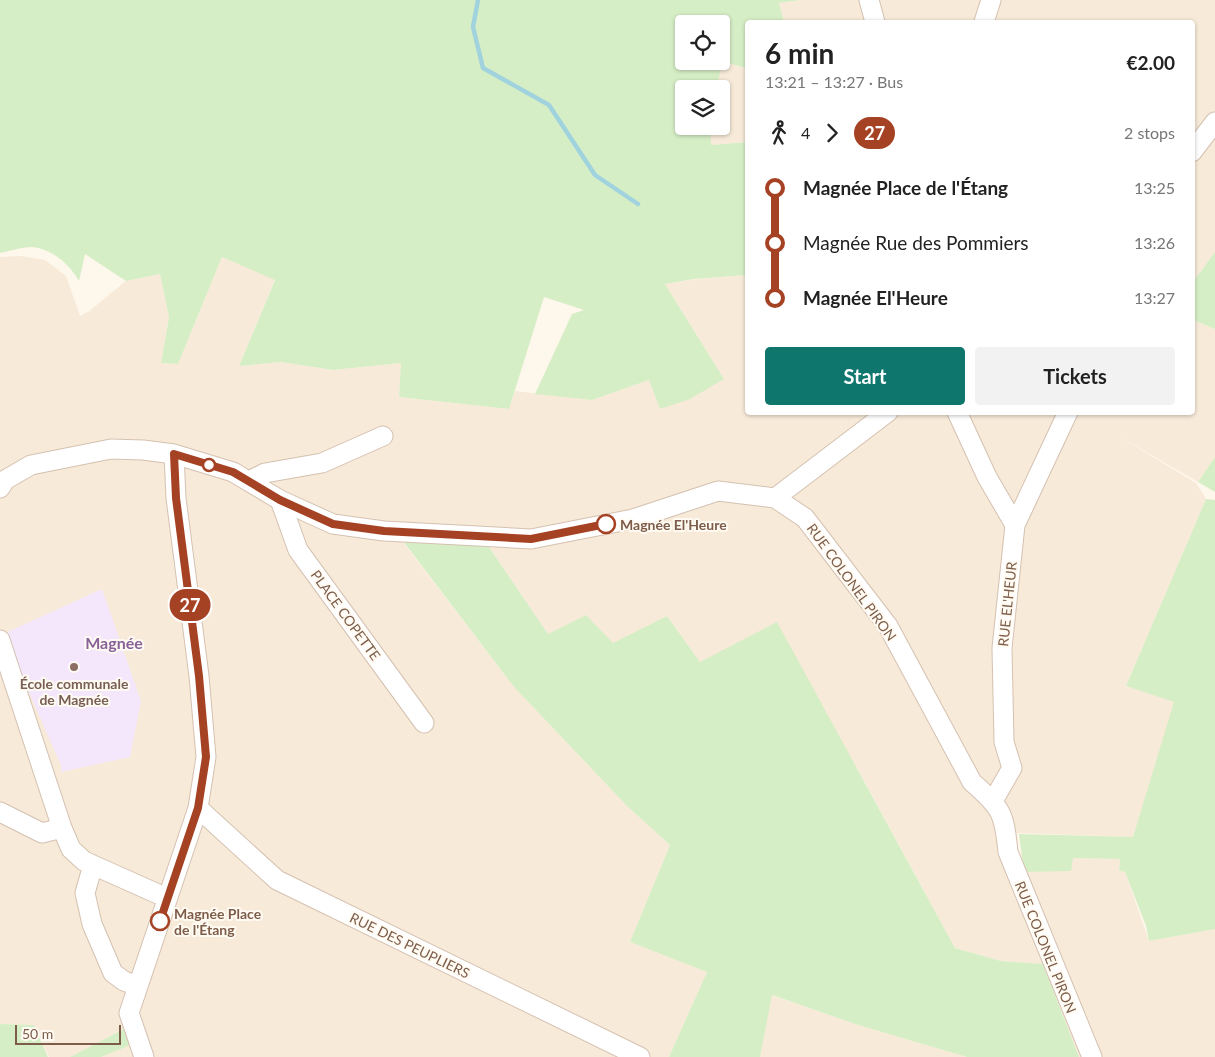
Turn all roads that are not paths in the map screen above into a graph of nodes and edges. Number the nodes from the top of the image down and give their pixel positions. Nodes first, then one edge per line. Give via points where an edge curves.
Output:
1 (869, 0) edge
2 (992, 0) edge
3 (874, 20) edge
4 (985, 20) edge
5 (1215, 122) edge
6 (1195, 148) edge
7 (884, 415) edge
8 (958, 415) edge
9 (1067, 415) edge
10 (383, 436) dead end
11 (174, 454) junction
12 (249, 481) junction
13 (2, 484) edge
14 (775, 498) junction
15 (280, 500) junction
16 (1015, 525) junction
17 (0, 640) edge
18 (424, 723) dead end
19 (993, 801) junction
20 (198, 808) junction
21 (0, 812) edge
22 (62, 828) junction
23 (93, 865) junction
24 (167, 898) junction
25 (138, 986) junction
26 (144, 1057) edge
27 (640, 1057) edge
28 (1092, 1057) edge

1 - 3 street
2 - 4 street
5 - 6 street
7 - 14 street
8 - 16 street via 987,477
9 - 16 street, RUE EL'HEUR
10 - 12 street via 322,463 265,473
11 - 12 street, RUE COLONEL PIRON via 233,472
11 - 13 street, RUE COLONEL PIRON via 110,449 31,465
11 - 20 street via 176,498 205,750
12 - 15 street, RUE COLONEL PIRON
14 - 15 street, RUE COLONEL PIRON via 718,491 633,518 531,539 384,531 333,524
14 - 19 street, RUE COLONEL PIRON via 805,518 888,626 972,782
15 - 18 street, PLACE COPETTE via 298,550
16 - 19 street, RUE EL'HEUR via 1002,648 1004,742 1012,768
17 - 22 street
19 - 28 street, RUE COLONEL PIRON via 1005,820 1008,852
20 - 24 street
20 - 27 street, RUE DES PEUPLIERS via 277,880
21 - 22 street via 42,833
22 - 23 street via 71,849
23 - 24 street
23 - 25 street via 85,893 92,924 113,973
24 - 25 street
25 - 26 street via 129,1013

